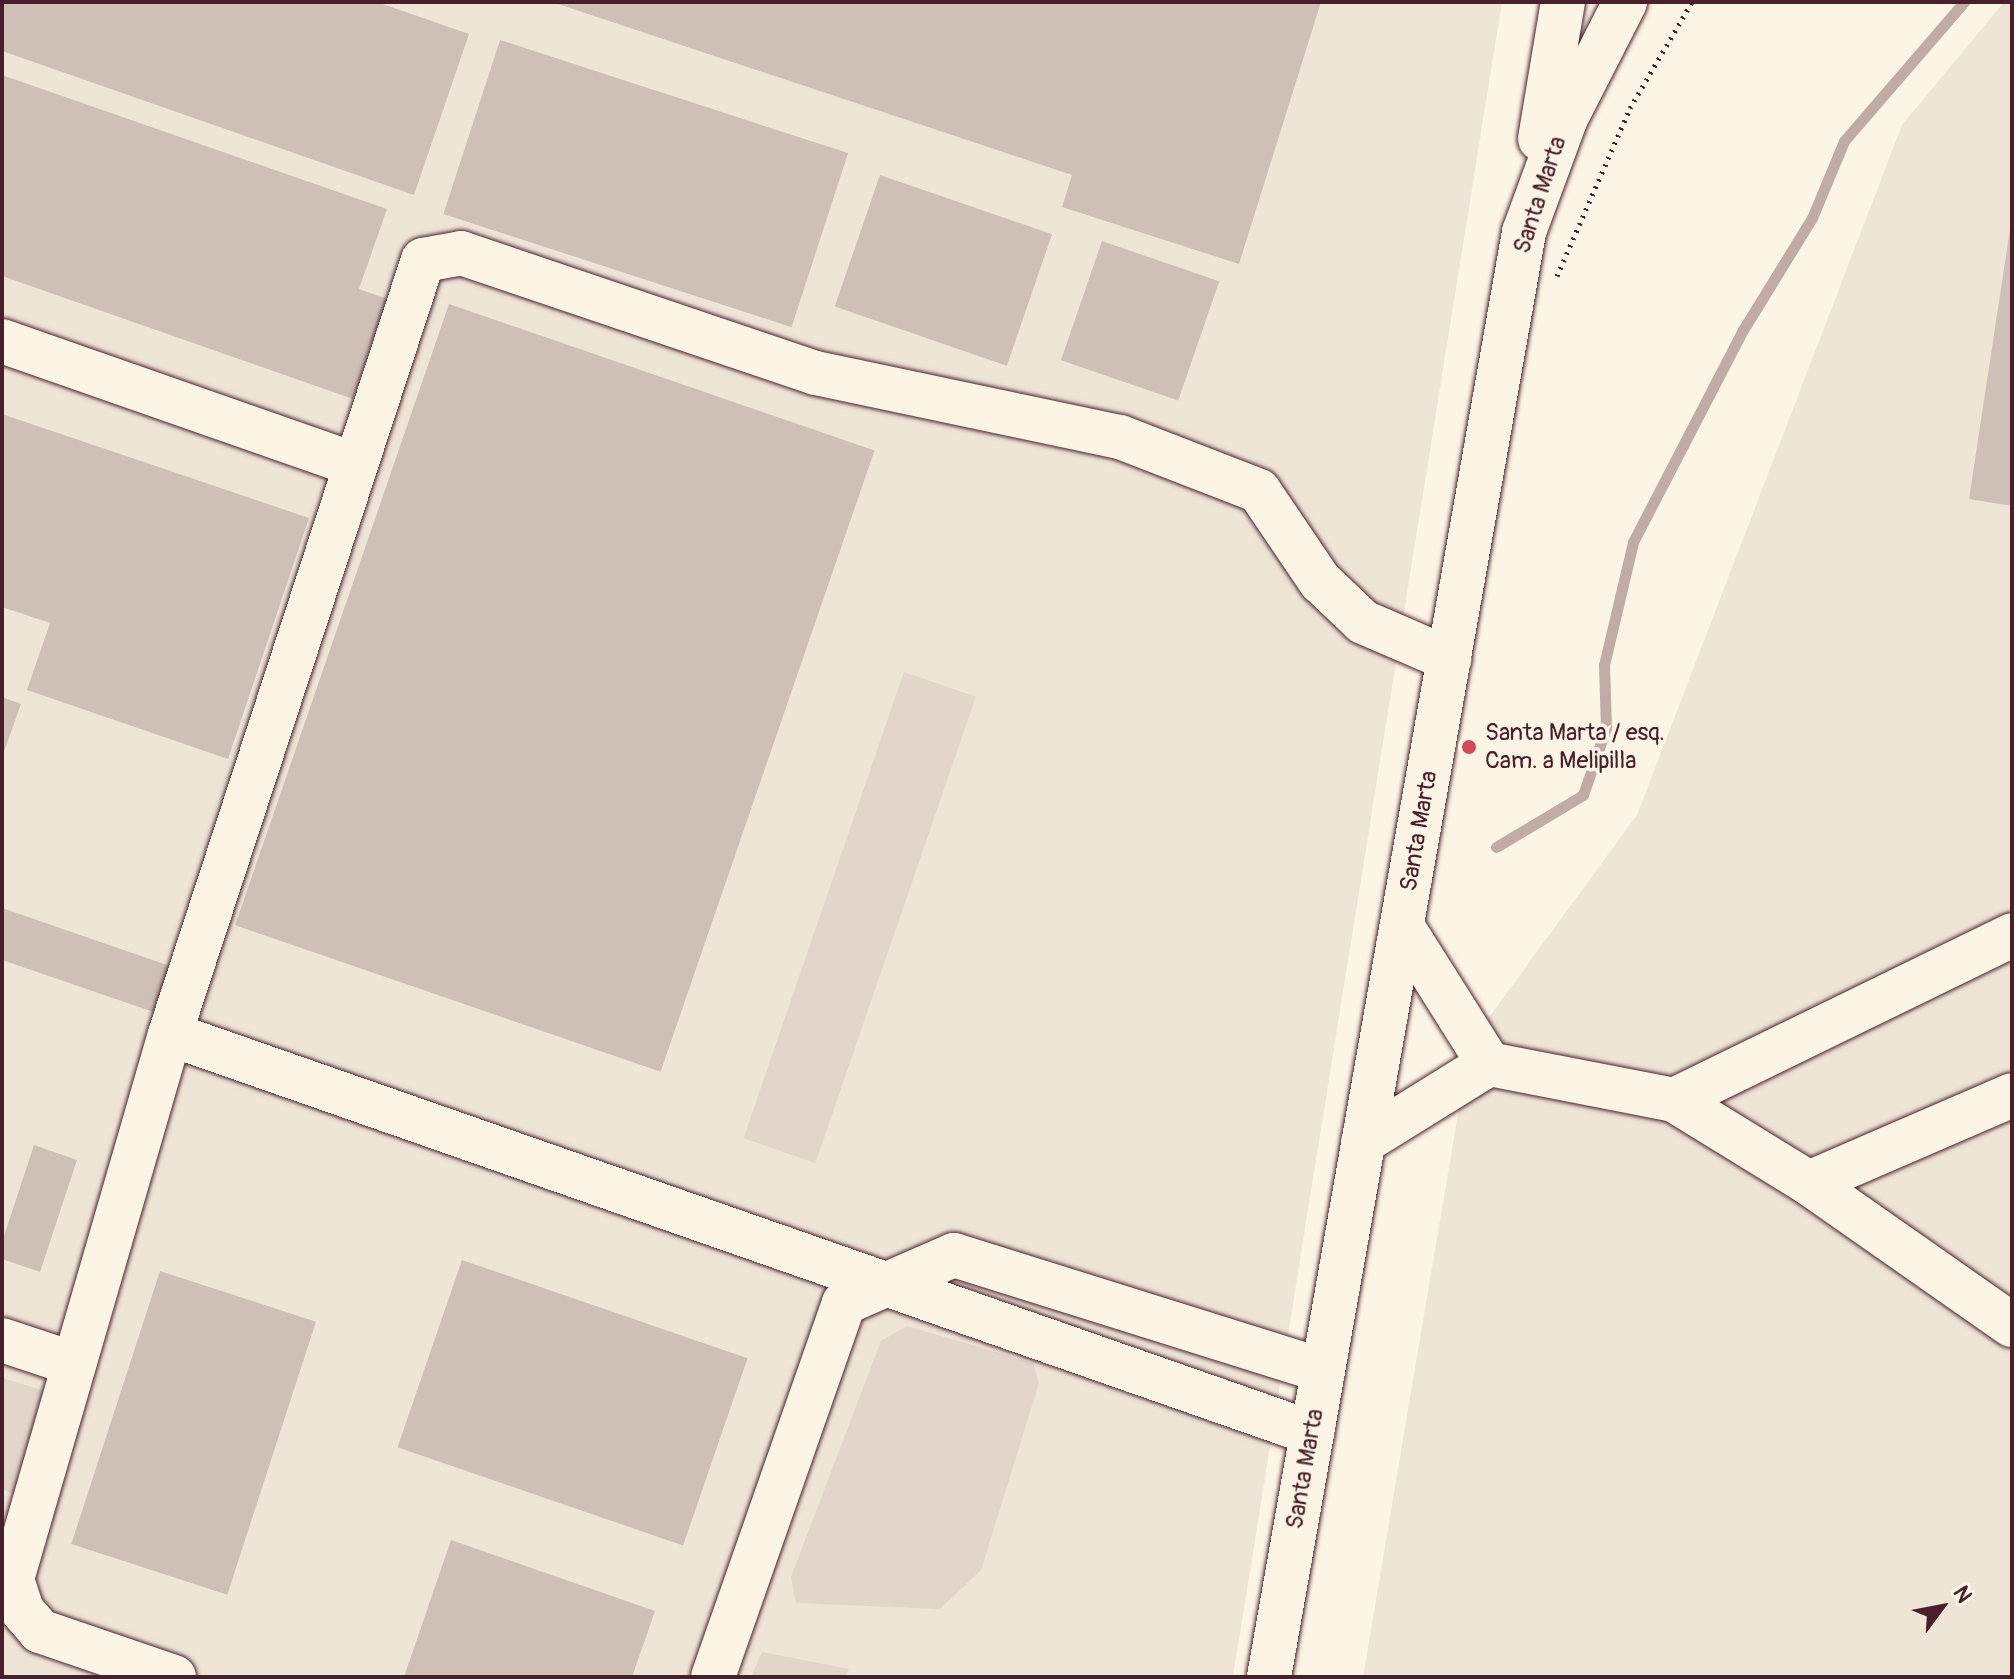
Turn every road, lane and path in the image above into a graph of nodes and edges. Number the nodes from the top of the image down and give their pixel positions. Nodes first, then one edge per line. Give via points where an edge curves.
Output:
1 (1563, 2) edge
2 (1625, 2) edge
3 (1692, 2) edge
4 (1524, 232) junction
5 (1516, 275) junction
6 (2, 341) edge
7 (353, 464) junction
8 (1449, 659) junction
9 (1402, 926) junction
10 (2012, 935) edge
11 (170, 1034) junction
12 (1489, 1064) junction
13 (2012, 1095) edge
14 (1674, 1100) junction
15 (1363, 1142) junction
16 (1809, 1183) junction
17 (884, 1284) junction
18 (2012, 1325) edge
19 (2, 1340) edge
20 (74, 1364) junction
21 (1322, 1370) junction
22 (1312, 1433) junction
23 (174, 1677) edge
24 (713, 1677) edge
25 (1269, 1677) edge

1 - 4 main road
2 - 4 main road, Santa Marta via 1566,118
3 - 5 path via 1618,132 1563,270 1548,280
4 - 5 main road, Santa Marta
5 - 8 main road, Santa Marta
6 - 7 main road
7 - 8 main road via 423,260 461,253 816,373 1120,437 1259,491 1320,581 1363,622
7 - 11 main road
8 - 9 main road, Santa Marta
9 - 12 main road
9 - 15 main road, Santa Marta
10 - 14 main road
11 - 17 main road
11 - 20 main road
12 - 14 main road
12 - 15 main road
13 - 16 main road
14 - 16 main road
15 - 21 main road, Santa Marta
16 - 18 main road
17 - 21 main road via 954,1255
17 - 22 main road
17 - 24 main road via 844,1303
19 - 20 main road
20 - 23 main road via 12,1579 22,1610 40,1631
21 - 22 main road, Santa Marta
22 - 25 main road, Santa Marta

